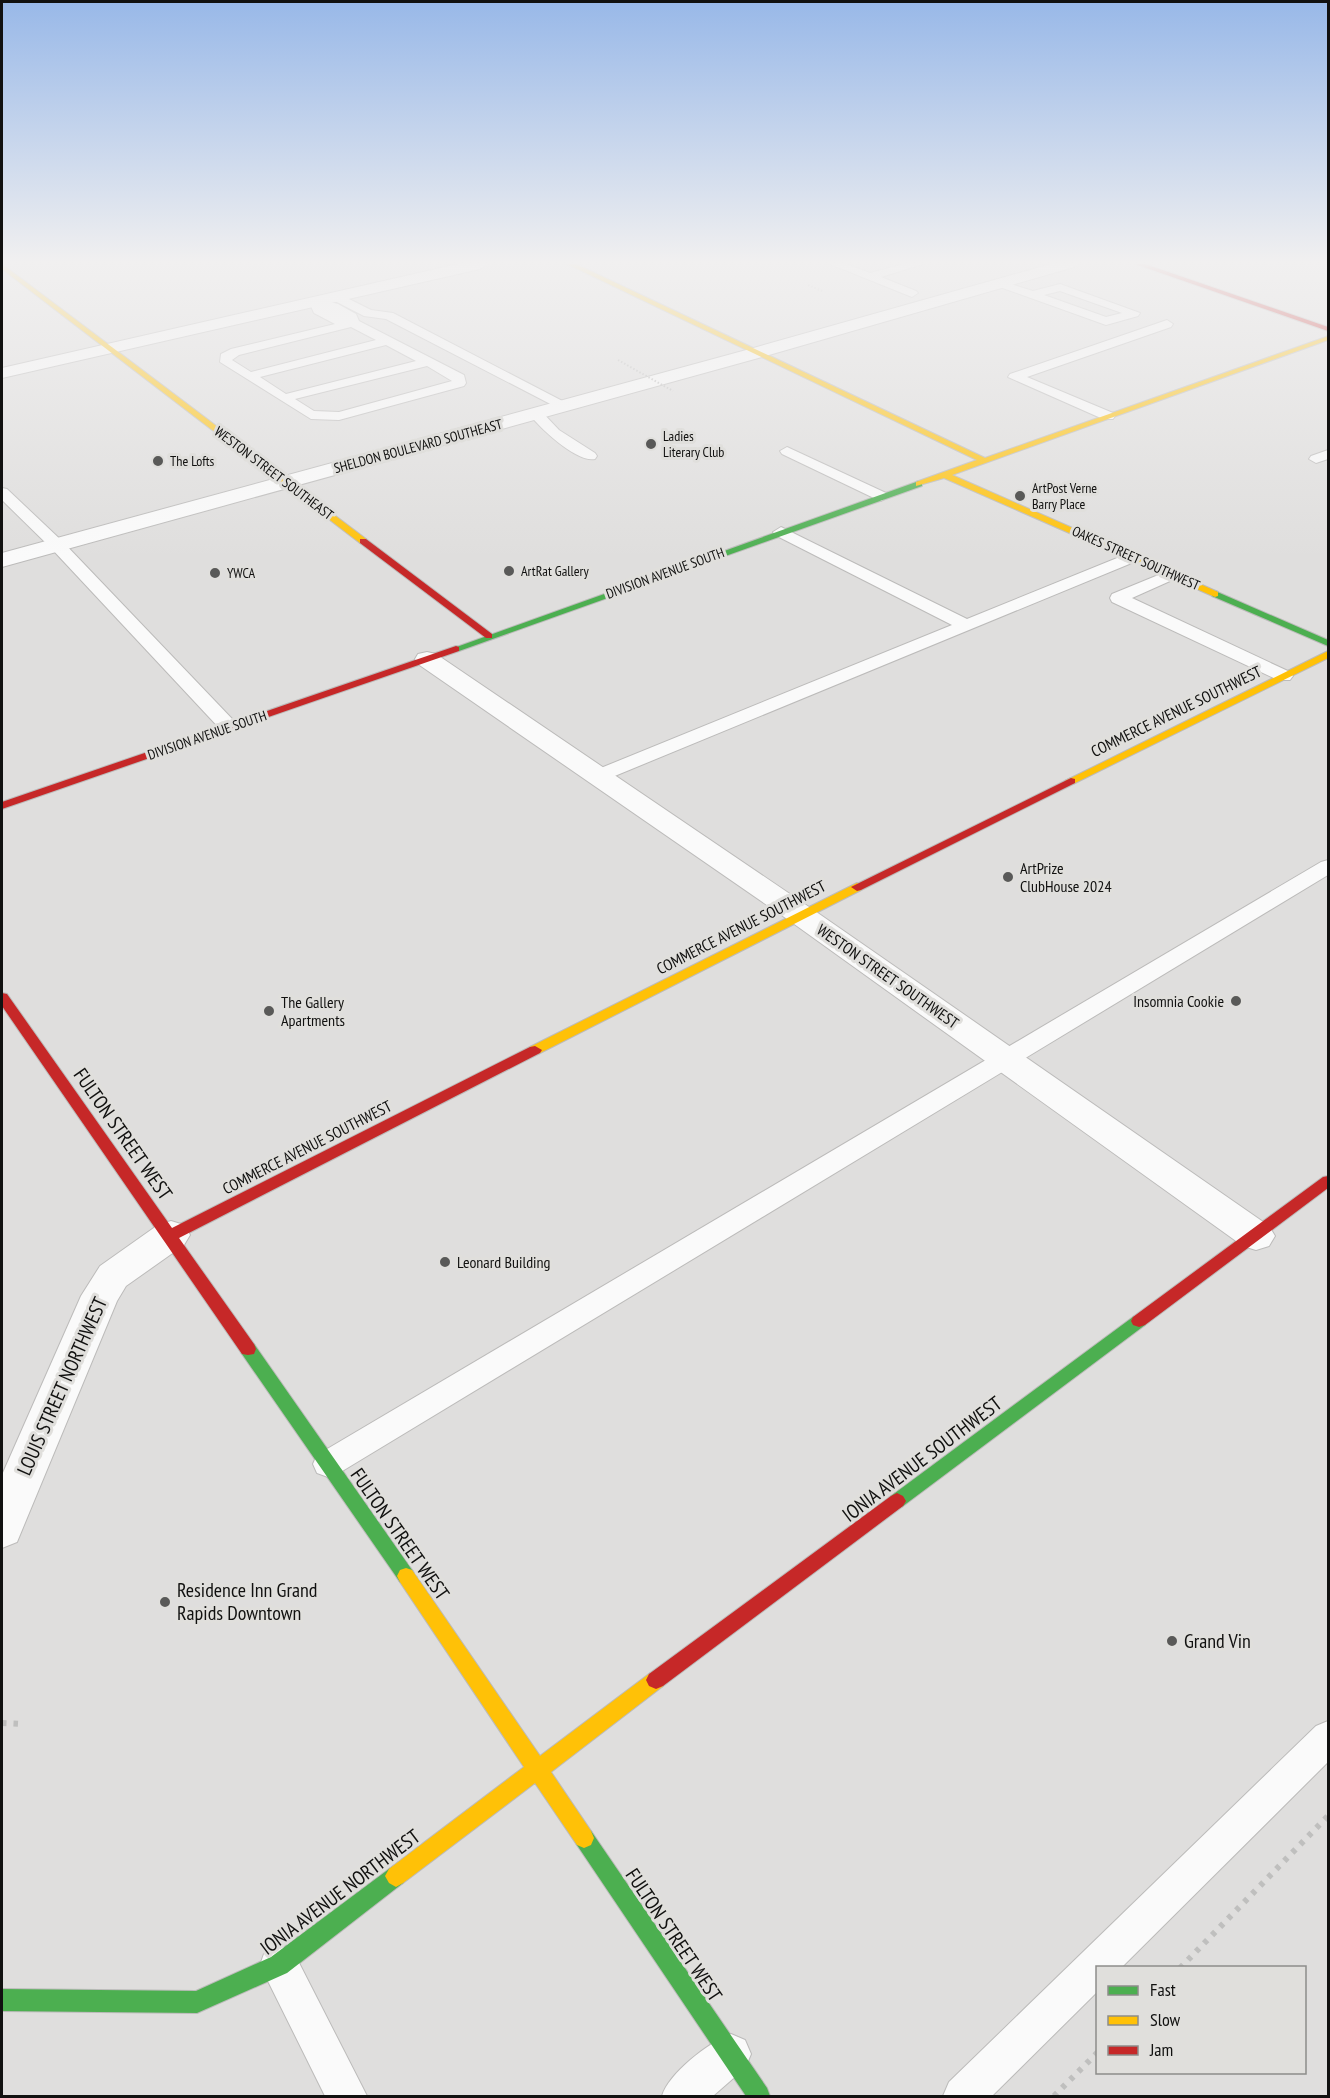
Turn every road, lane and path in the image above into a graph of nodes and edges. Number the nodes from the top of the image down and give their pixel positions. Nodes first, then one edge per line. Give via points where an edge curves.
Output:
1 (50, 362) edge
2 (128, 362) edge
3 (226, 362) edge
4 (305, 362) edge
5 (428, 362) joint
6 (479, 362) edge
7 (621, 362) edge
8 (665, 362) edge
9 (724, 362) edge
10 (775, 362) edge
11 (1058, 362) edge
12 (1263, 362) edge
13 (2, 373) edge
14 (249, 376) junction
15 (674, 392) dead end
16 (544, 395) junction
17 (284, 398) junction
18 (565, 406) junction
19 (536, 414) junction
20 (1108, 416) junction
21 (787, 451) dead end
22 (590, 456) dead end
23 (983, 460) junction
24 (944, 474) junction
25 (286, 482) junction
26 (2, 492) edge
27 (881, 496) junction
28 (781, 532) junction
29 (57, 545) junction
30 (1133, 557) junction
31 (2, 560) edge
32 (1173, 574) junction
33 (966, 625) junction
34 (489, 636) junction
35 (1329, 643) edge
36 (1329, 654) edge
37 (427, 659) junction
38 (1284, 676) junction
39 (230, 727) junction
40 (598, 776) junction
41 (2, 806) edge
42 (1329, 866) edge
43 (801, 915) junction
44 (2, 997) edge
45 (1004, 1058) junction
46 (1329, 1181) edge
47 (171, 1235) junction
48 (1256, 1236) junction
49 (328, 1464) junction
50 (2, 1529) edge
51 (2, 1723) edge
52 (21, 1724) dead end
53 (1329, 1738) edge
54 (538, 1767) junction
55 (1329, 1816) edge
56 (279, 1965) junction
57 (1097, 1966) edge
58 (1182, 1966) edge
59 (1096, 1967) edge
60 (2, 2000) edge
61 (731, 2054) junction
62 (1096, 2054) edge
63 (347, 2097) edge
64 (682, 2097) edge
65 (759, 2097) edge
66 (963, 2097) edge
67 (1054, 2097) edge

1 - 13 street
2 - 25 street, WESTON STREET SOUTHEAST
3 - 14 lane
4 - 14 lane
5 - 17 lane
5 - 17 lane via 459,378 459,383 339,416 311,415
6 - 16 lane
7 - 15 path, bridge
8 - 16 street, SHELDON BOULEVARD SOUTHEAST
9 - 18 street, SHELDON BOULEVARD SOUTHEAST
10 - 23 street
11 - 20 lane via 1015,377
12 - 20 street, DIVISION AVENUE SOUTH
14 - 17 lane
16 - 18 lane
16 - 25 street, SHELDON BOULEVARD SOUTHEAST via 333,454
18 - 19 street, SHELDON BOULEVARD SOUTHEAST
19 - 22 lane via 554,433
19 - 25 street, SHELDON BOULEVARD SOUTHEAST
20 - 23 street, DIVISION AVENUE SOUTH
21 - 27 lane
23 - 24 street, DIVISION AVENUE SOUTH
24 - 27 street, DIVISION AVENUE SOUTH
24 - 30 street, OAKES STREET SOUTHWEST
25 - 29 street, SHELDON BOULEVARD SOUTHEAST
25 - 34 street, WESTON STREET SOUTHEAST
26 - 29 lane
27 - 28 street, DIVISION AVENUE SOUTH
28 - 33 lane
28 - 34 street, DIVISION AVENUE SOUTH
29 - 31 street, SHELDON BOULEVARD SOUTHEAST
29 - 39 lane
30 - 32 street, OAKES STREET SOUTHWEST
30 - 33 lane
32 - 35 street, OAKES STREET SOUTHWEST
32 - 38 lane via 1118,598
33 - 40 lane
34 - 37 street, DIVISION AVENUE SOUTH
36 - 38 street, COMMERCE AVENUE SOUTHWEST
37 - 39 street, DIVISION AVENUE SOUTH
37 - 40 street, WESTON STREET SOUTHWEST
38 - 43 street, COMMERCE AVENUE SOUTHWEST
39 - 41 street, DIVISION AVENUE SOUTH
40 - 43 street, WESTON STREET SOUTHWEST
42 - 45 lane
43 - 45 street, WESTON STREET SOUTHWEST
43 - 47 street, COMMERCE AVENUE SOUTHWEST
44 - 47 street, FULTON STREET WEST
45 - 48 street, WESTON STREET SOUTHWEST
45 - 49 lane
46 - 48 street, IONIA AVENUE SOUTHWEST
47 - 49 street, FULTON STREET WEST
47 - 50 street, LOUIS STREET NORTHWEST via 113,1276 100,1296
48 - 54 street, IONIA AVENUE SOUTHWEST
49 - 54 street, FULTON STREET WEST
51 - 52 path
53 - 57 lane
54 - 56 street, IONIA AVENUE NORTHWEST
54 - 61 street, FULTON STREET WEST
55 - 58 path
56 - 60 street, IONIA AVENUE NORTHWEST via 197,2002
56 - 63 lane
59 - 66 lane
61 - 64 lane
61 - 65 street, FULTON STREET WEST
62 - 67 path

